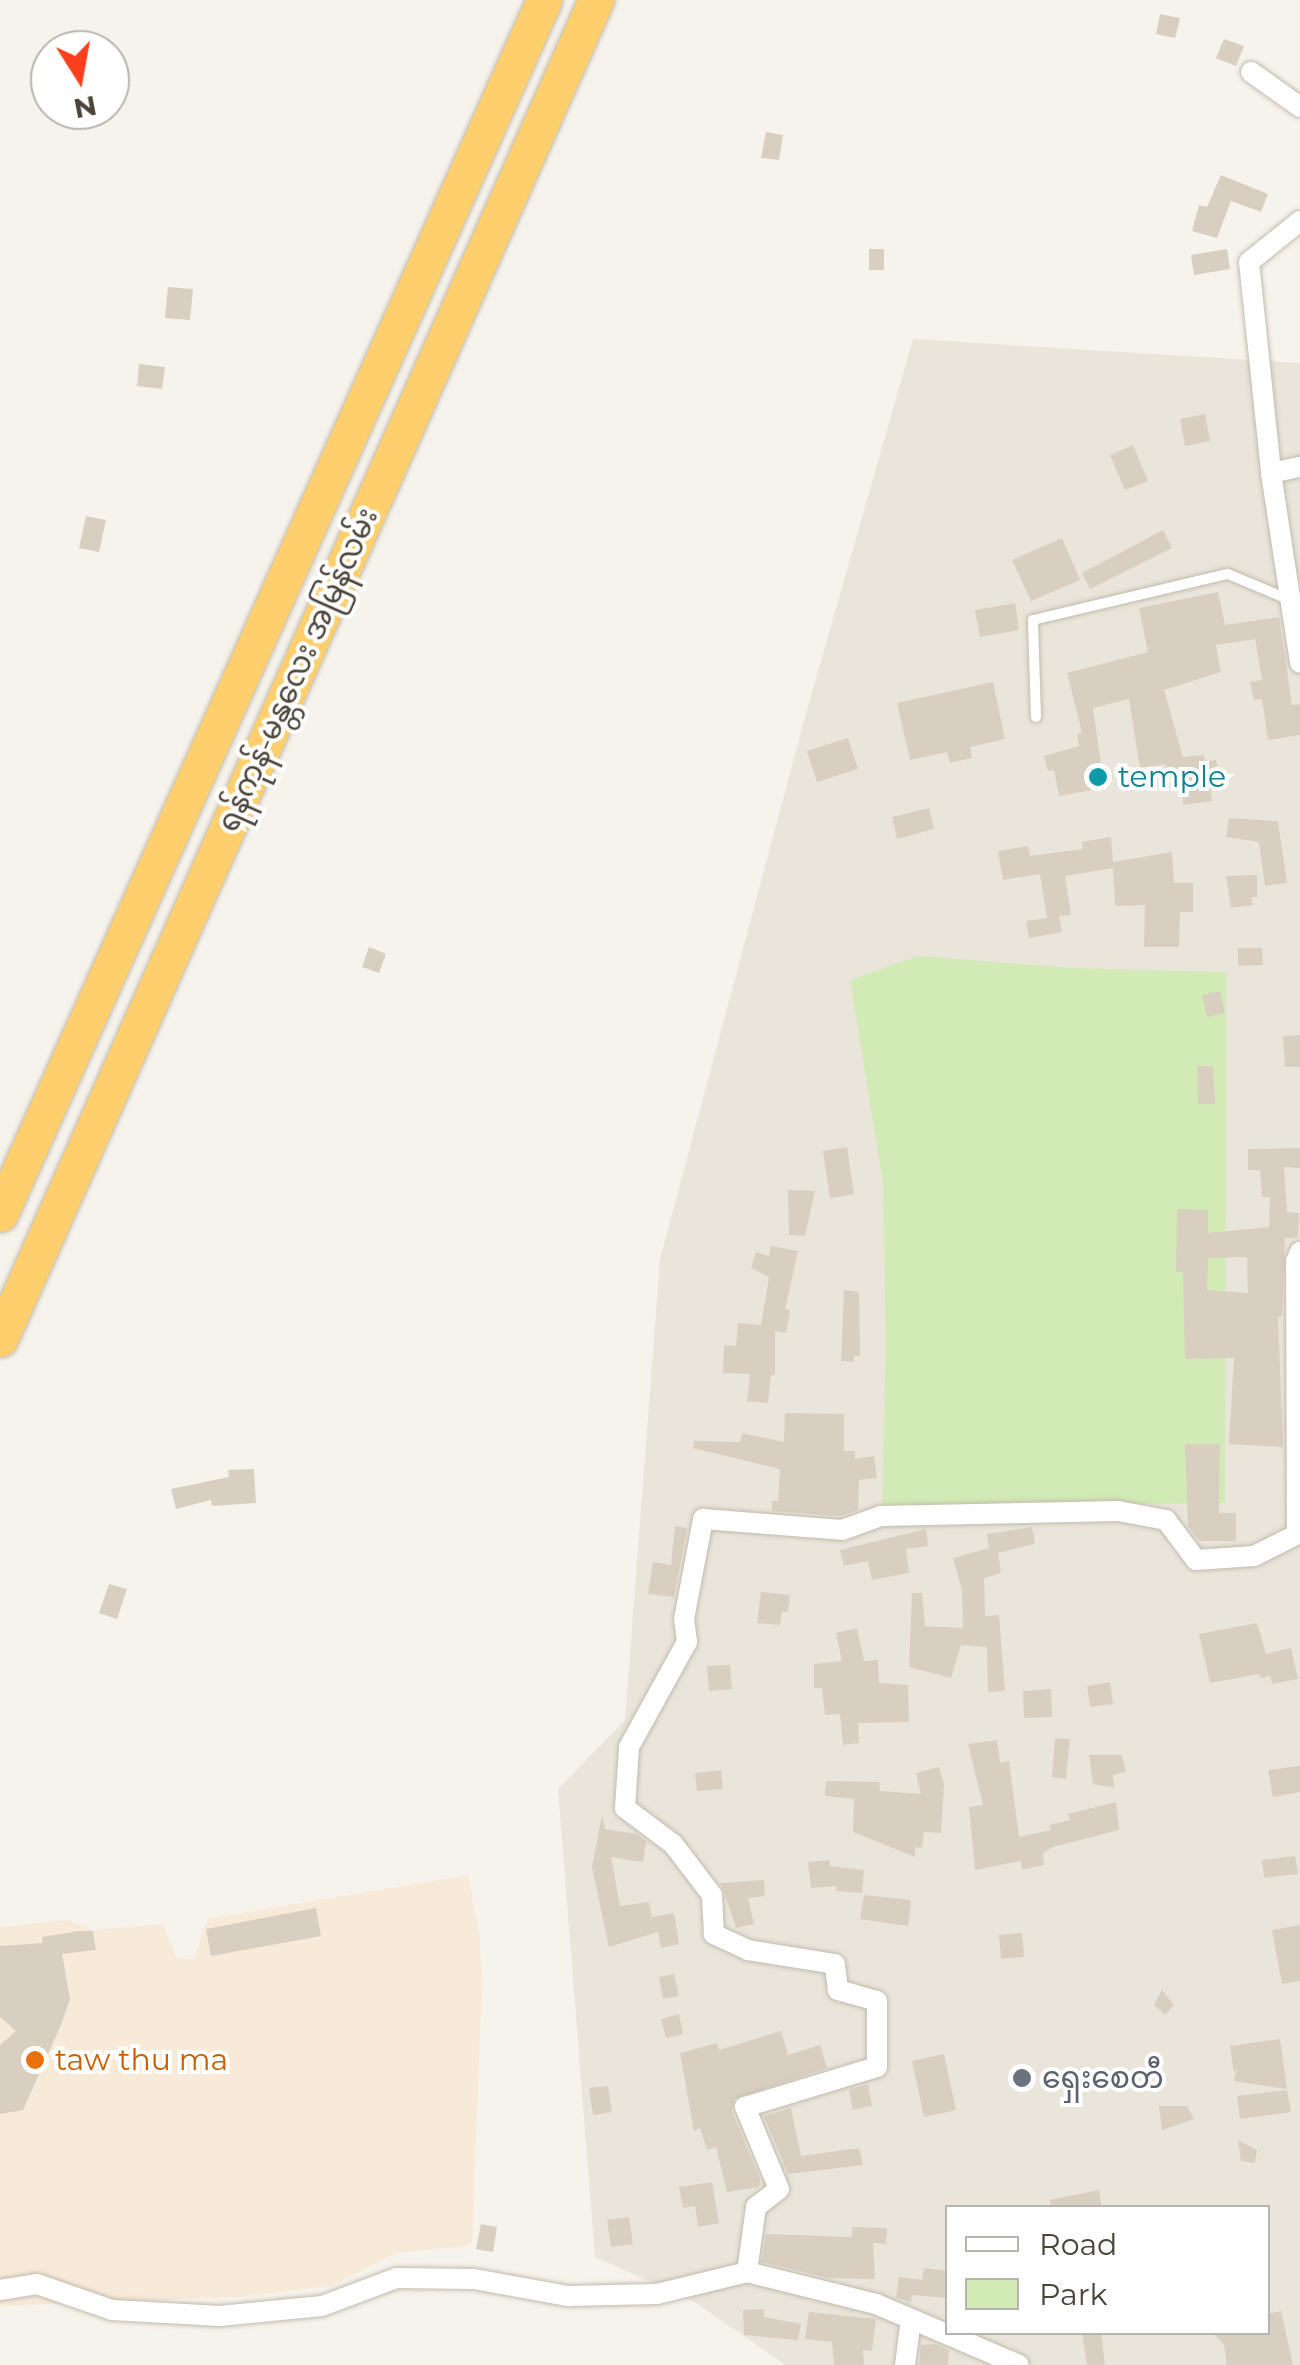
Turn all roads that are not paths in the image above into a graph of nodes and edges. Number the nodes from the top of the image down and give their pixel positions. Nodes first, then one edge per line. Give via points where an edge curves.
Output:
1 (544, 0) edge
2 (596, 0) edge
3 (1251, 72) dead end
4 (1300, 107) edge
5 (1300, 220) edge
6 (1300, 467) edge
7 (1271, 473) junction
8 (1290, 600) junction
9 (1300, 663) edge
10 (1036, 717) dead end
11 (0, 1214) edge
12 (1300, 1252) edge
13 (0, 1339) edge
14 (1298, 1533) edge
15 (747, 2272) junction
16 (0, 2290) edge
17 (911, 2319) junction
18 (945, 2333) edge
19 (949, 2335) edge
20 (905, 2365) edge
21 (1020, 2365) edge

1 - 11 highway, ရန်ကုန်-မန္တလေး အမြန်လမ်း
2 - 13 highway, ရန်ကုန်-မန္တလေး အမြန်လမ်း
3 - 4 street
5 - 7 street via 1249,262
6 - 7 street
7 - 8 street
8 - 9 street
8 - 10 lane via 1228,574 1034,620
12 - 14 street
14 - 15 street via 1254,1556 1196,1560 1166,1520 1118,1511 881,1516 842,1530 703,1519 684,1619 687,1642 630,1747 625,1808 672,1844 712,1895 714,1934 748,1950 835,1964 838,1990 877,2001 877,2068 745,2107 779,2189 756,2207
15 - 16 street via 657,2294 568,2296 474,2279 396,2278 322,2306 220,2316 112,2310 36,2284
15 - 17 street via 808,2284
17 - 18 street
17 - 20 street
19 - 21 street

